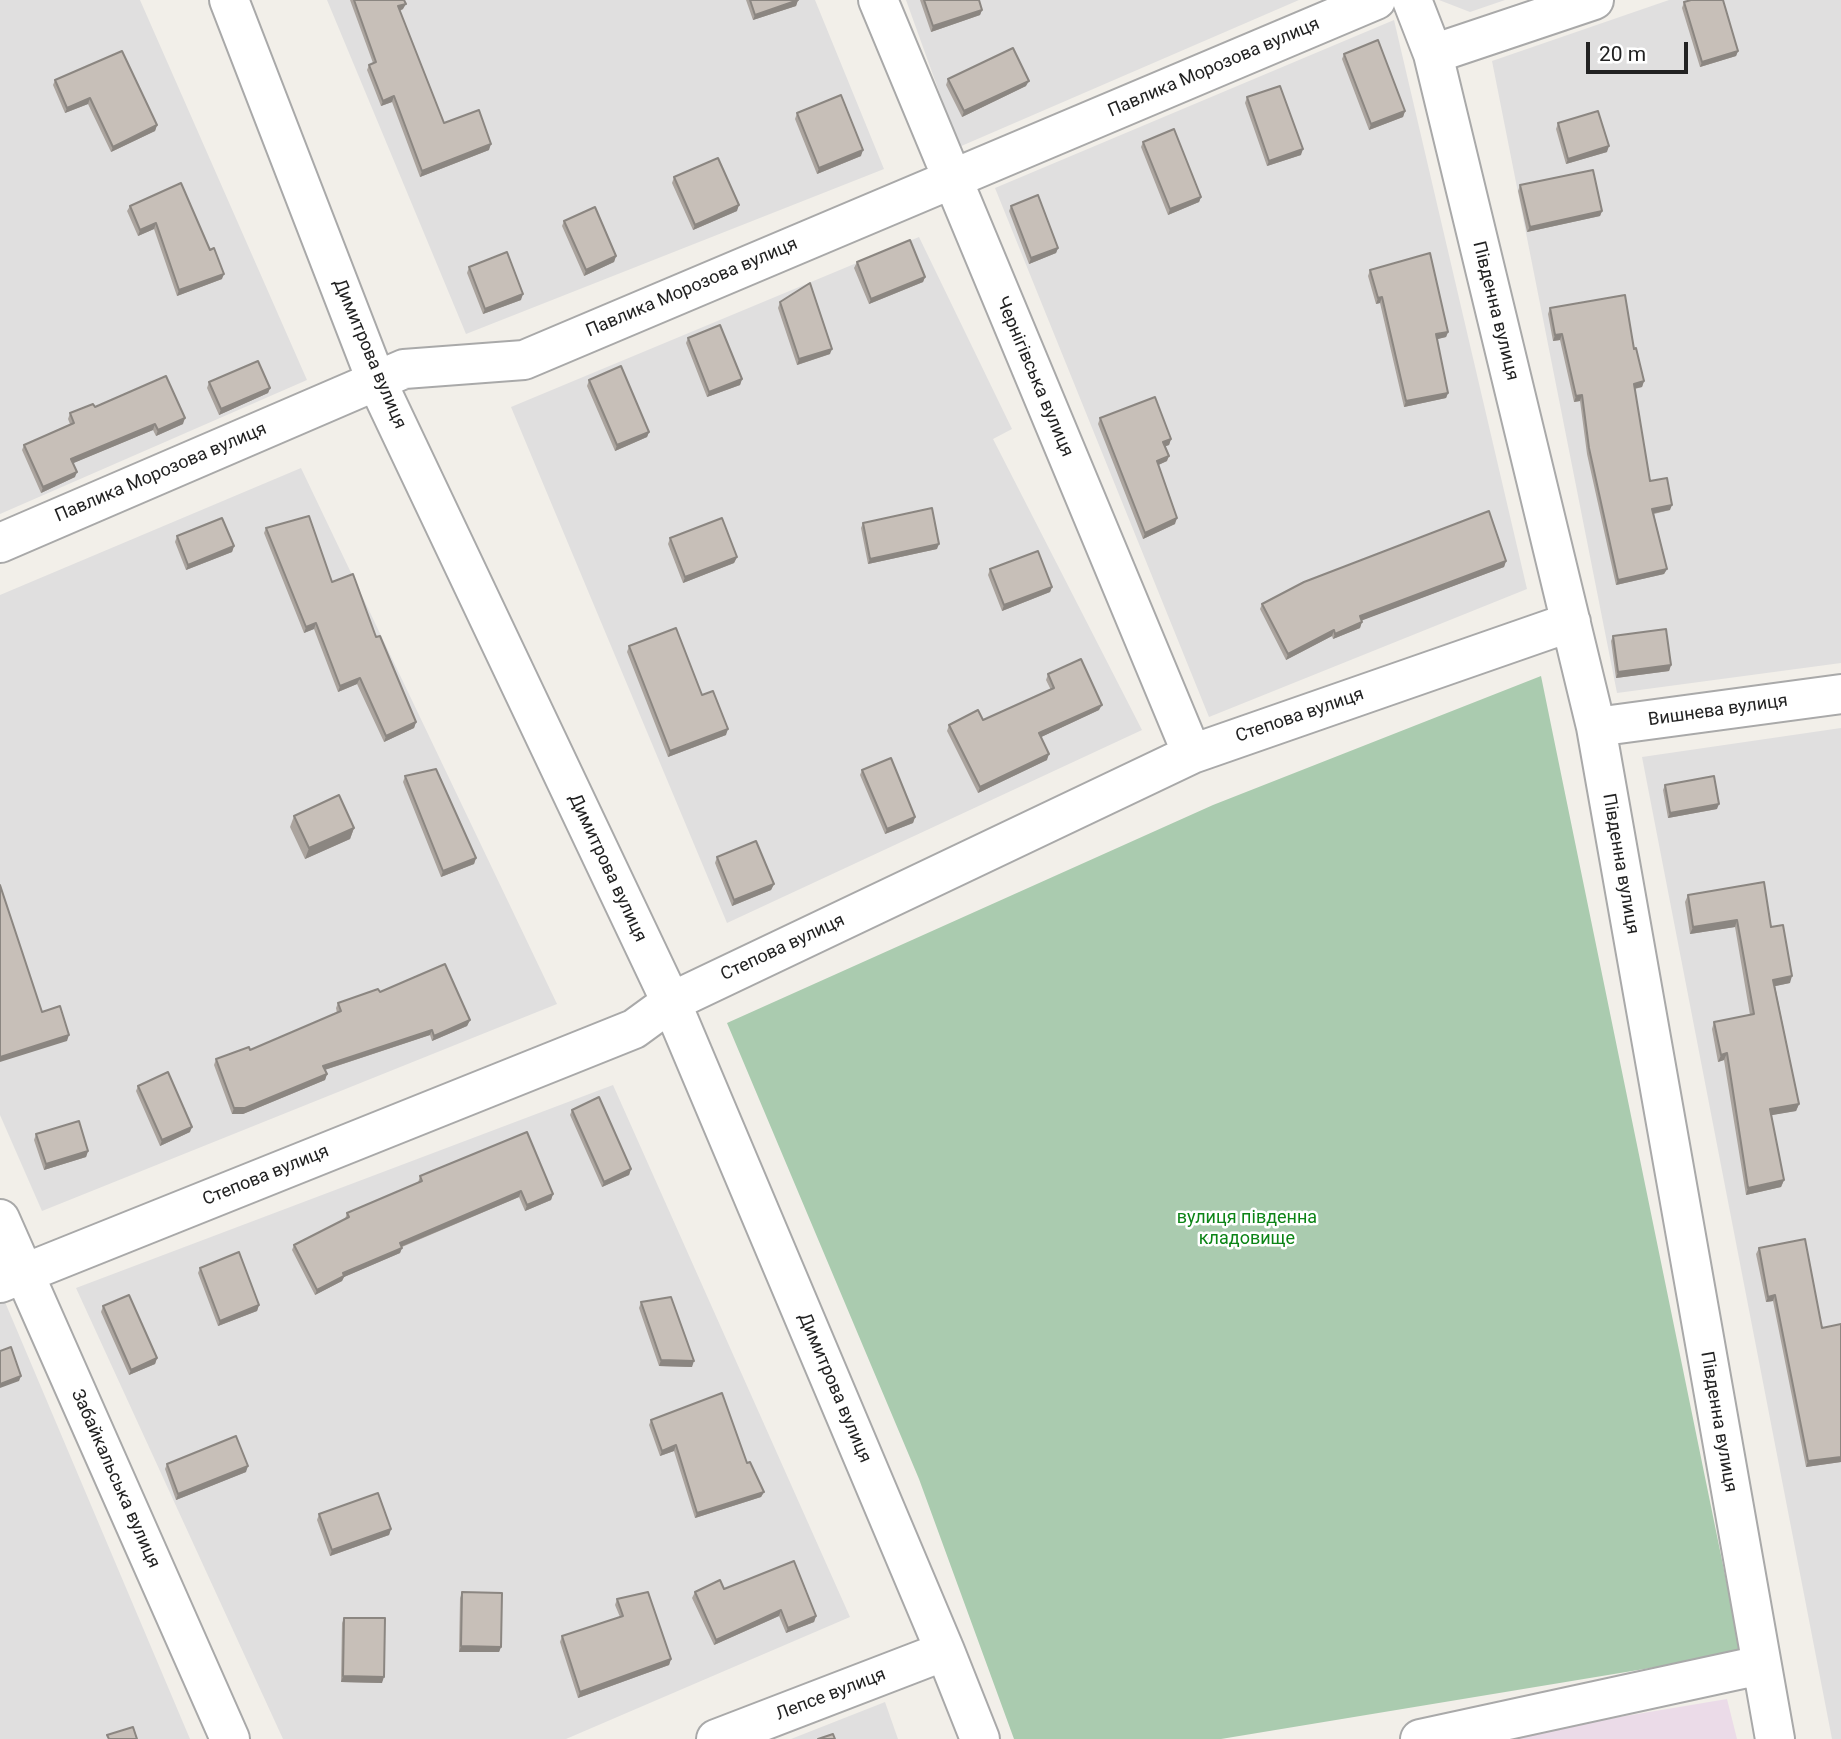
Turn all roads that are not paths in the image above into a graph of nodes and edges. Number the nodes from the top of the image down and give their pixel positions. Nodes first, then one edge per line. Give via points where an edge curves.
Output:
1 (229, 0) edge
2 (878, 0) edge
3 (1376, 0) edge
4 (1412, 0) edge
5 (1594, 0) edge
6 (1433, 54) junction
7 (951, 178) junction
8 (376, 380) junction
9 (0, 543) edge
10 (1571, 622) junction
11 (1841, 694) edge
12 (1596, 727) junction
13 (1192, 754) junction
14 (671, 1002) junction
15 (0, 1219) edge
16 (12, 1278) edge
17 (945, 1651) junction
18 (1761, 1665) junction
19 (230, 1739) edge
20 (716, 1739) edge
21 (979, 1739) edge
22 (1420, 1739) edge
23 (1775, 1739) edge

1 - 8 street, Димитрова вулиця
2 - 7 street, Чернігівська вулиця
3 - 7 street, Павлика Морозова вулиця
4 - 6 street, Південна вулиця
5 - 6 street
6 - 10 street, Південна вулиця
7 - 8 street, Павлика Морозова вулиця via 524,360 404,369
7 - 13 street, Чернігівська вулиця
8 - 9 street, Павлика Морозова вулиця
8 - 14 street, Димитрова вулиця
10 - 12 street, Південна вулиця
10 - 13 street, Степова вулиця
11 - 12 street, Вишнева вулиця
12 - 18 street, Південна вулиця
13 - 14 street, Степова вулиця
14 - 16 street, Степова вулиця via 634,1029
14 - 17 street, Димитрова вулиця
15 - 16 street, Забайкальська вулиця
16 - 19 street, Забайкальська вулиця
17 - 20 street, Лепсе вулиця
17 - 21 street, Димитрова вулиця
18 - 22 street
18 - 23 street, Південна вулиця

